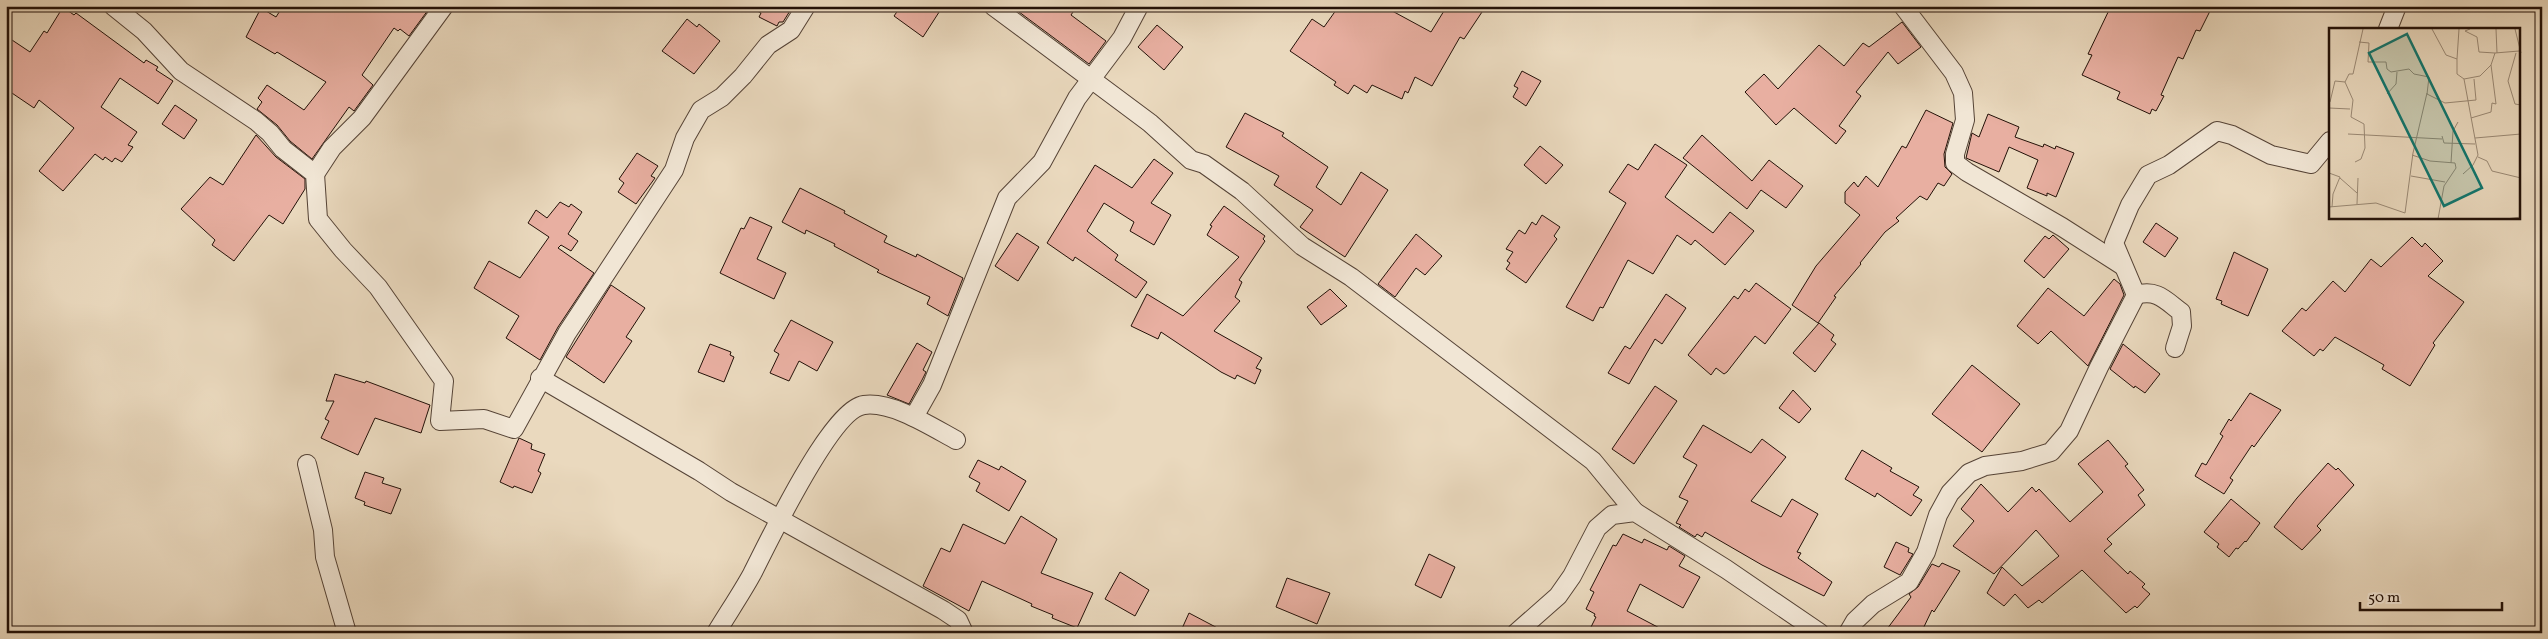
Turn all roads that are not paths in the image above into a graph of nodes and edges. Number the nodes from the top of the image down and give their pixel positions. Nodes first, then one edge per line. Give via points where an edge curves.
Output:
1 (113, 6) edge
2 (444, 6) edge
3 (806, 6) edge
4 (993, 6) edge
5 (1139, 6) edge
6 (1903, 6) edge
7 (2398, 6) edge
8 (2388, 28) edge
9 (1089, 79) junction
10 (2329, 142) edge
11 (315, 174) junction
12 (2124, 266) junction
13 (2136, 295) junction
14 (2175, 348) dead end
15 (540, 378) junction
16 (914, 417) junction
17 (956, 440) dead end
18 (307, 464) dead end
19 (1635, 512) junction
20 (779, 519) junction
21 (347, 633) edge
22 (716, 633) edge
23 (964, 633) edge
24 (1516, 633) edge
25 (1820, 633) edge
26 (1848, 633) edge

1 - 11 street via 144,31 182,71 256,121 283,149
2 - 11 street via 362,118 332,148
3 - 15 street via 791,30 768,45 722,97 701,110 685,138 674,170
4 - 9 street
5 - 9 street via 1122,38
6 - 12 street via 1954,73 1963,92 1965,120 1955,163
7 - 8 street
9 - 16 street via 1042,162 1007,198 932,385
9 - 19 street via 1150,123 1191,160 1204,164 1242,191 1302,246 1352,277 1592,461
10 - 12 street via 2311,164 2271,155 2217,131 2169,165 2148,175 2130,205 2114,243
11 - 15 street via 318,219 378,287 444,381 440,421 484,419 514,429
12 - 13 street
13 - 14 street via 2148,291 2181,312 2182,326
13 - 26 street via 2069,431 2051,452 2022,461 1985,466 1969,473 1950,493 1926,552 1909,582 1873,604 1855,621
15 - 20 street
16 - 17 street
16 - 20 street via 863,404 845,416
18 - 21 street via 323,530 325,557
19 - 24 street via 1612,514 1597,528 1558,596
19 - 25 street
20 - 22 street via 751,575
20 - 23 street via 944,610 958,620

